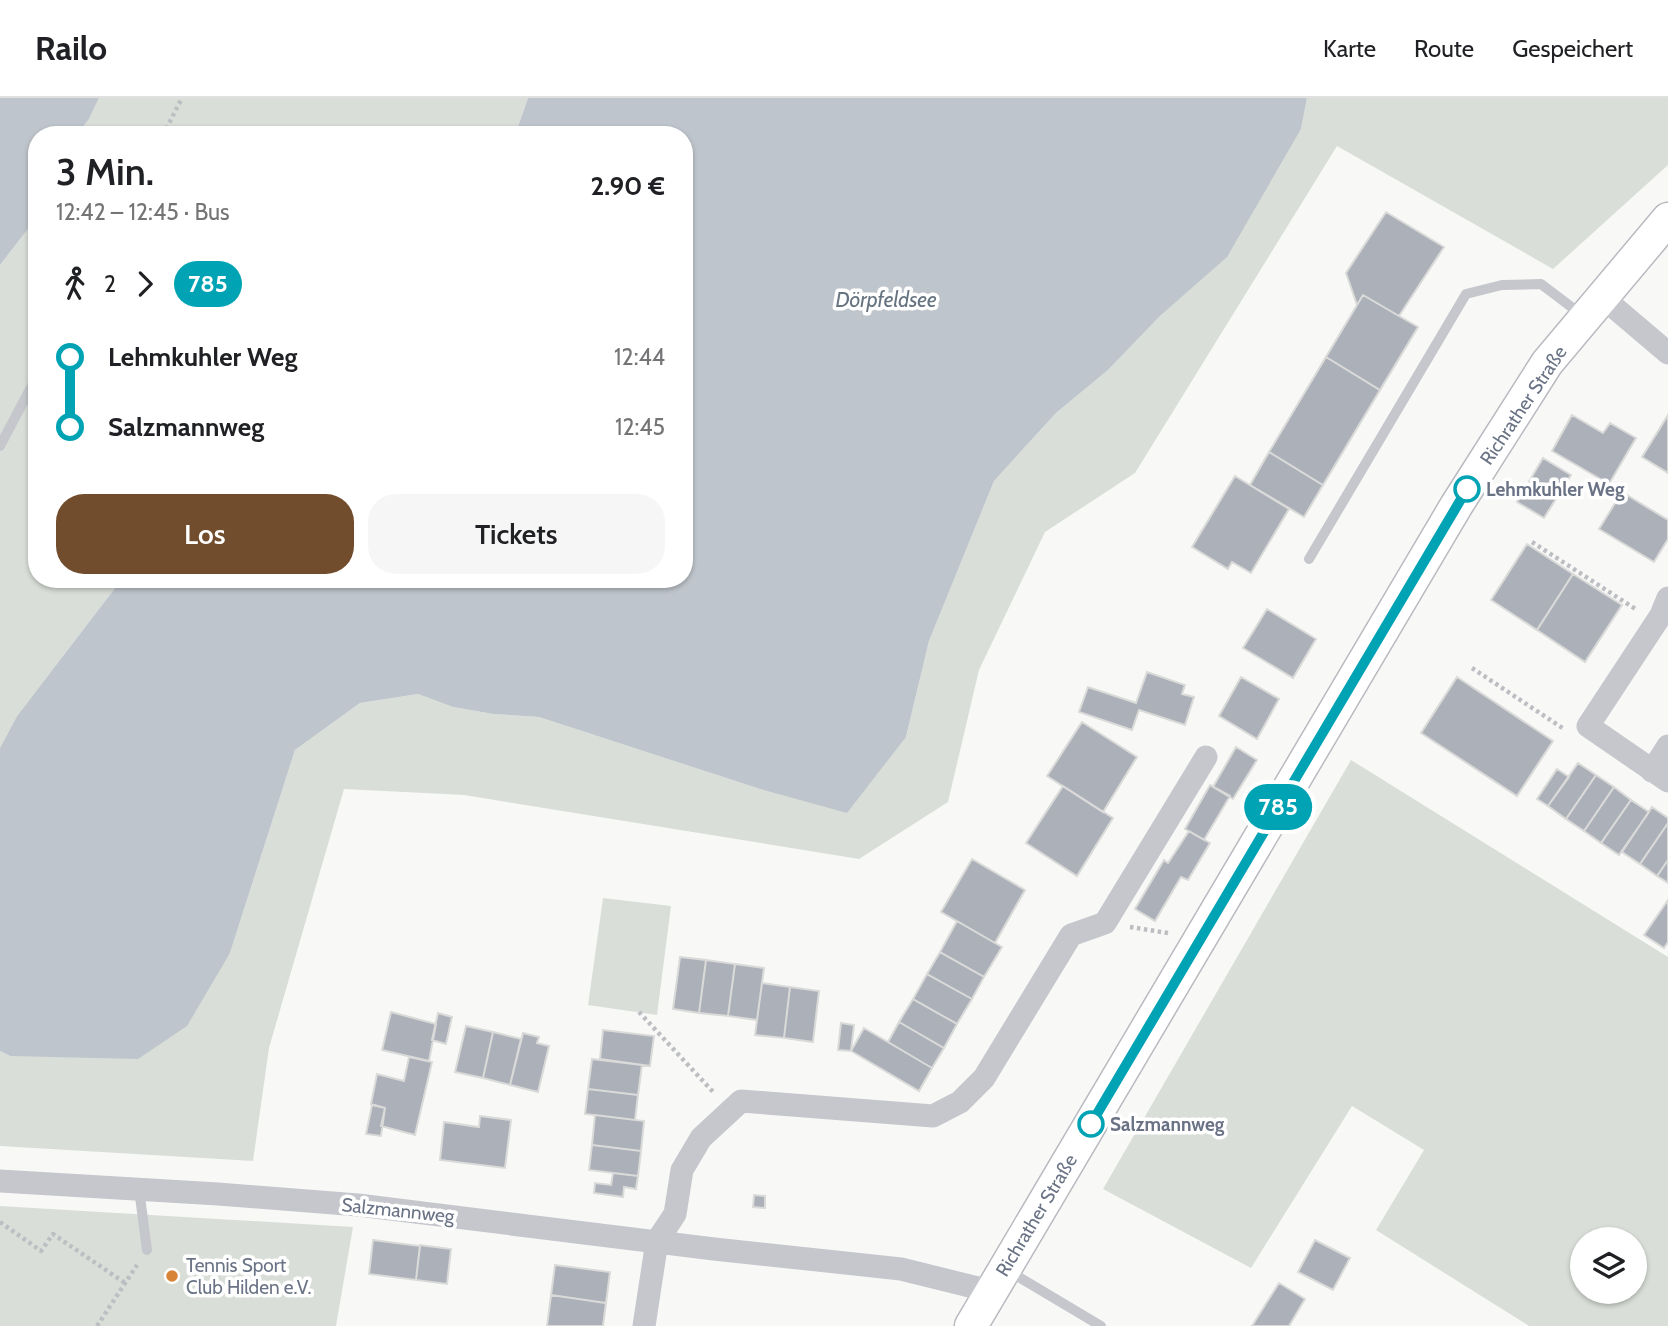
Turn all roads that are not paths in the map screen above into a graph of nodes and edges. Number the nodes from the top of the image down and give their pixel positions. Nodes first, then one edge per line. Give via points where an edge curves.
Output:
1 (1668, 219) edge
2 (1593, 307) junction
3 (1668, 353) edge
4 (28, 393) edge
5 (0, 446) edge
6 (1309, 559) dead end
7 (1663, 614) edge
8 (1668, 746) edge
9 (1206, 757) dead end
10 (1660, 776) edge
11 (0, 1181) edge
12 (139, 1189) junction
13 (657, 1241) junction
14 (147, 1251) road end
15 (997, 1280) junction
16 (644, 1326) edge
17 (971, 1326) edge
18 (1101, 1326) edge

1 - 2 main road, Richrather Straße
2 - 3 street
2 - 6 lane via 1541,284 1502,285 1466,294
2 - 15 main road, Richrather Straße via 1547,363 1456,506
4 - 5 lane
7 - 10 street via 1588,726
8 - 10 street
9 - 13 street via 1105,923 1071,935 984,1078 960,1102 933,1116 741,1101 701,1138 682,1170 675,1214
11 - 12 street, Salzmannweg
12 - 13 street, Salzmannweg via 358,1205
12 - 14 lane
13 - 15 street, Salzmannweg
13 - 16 street
15 - 17 main road, Richrather Straße
15 - 18 lane

